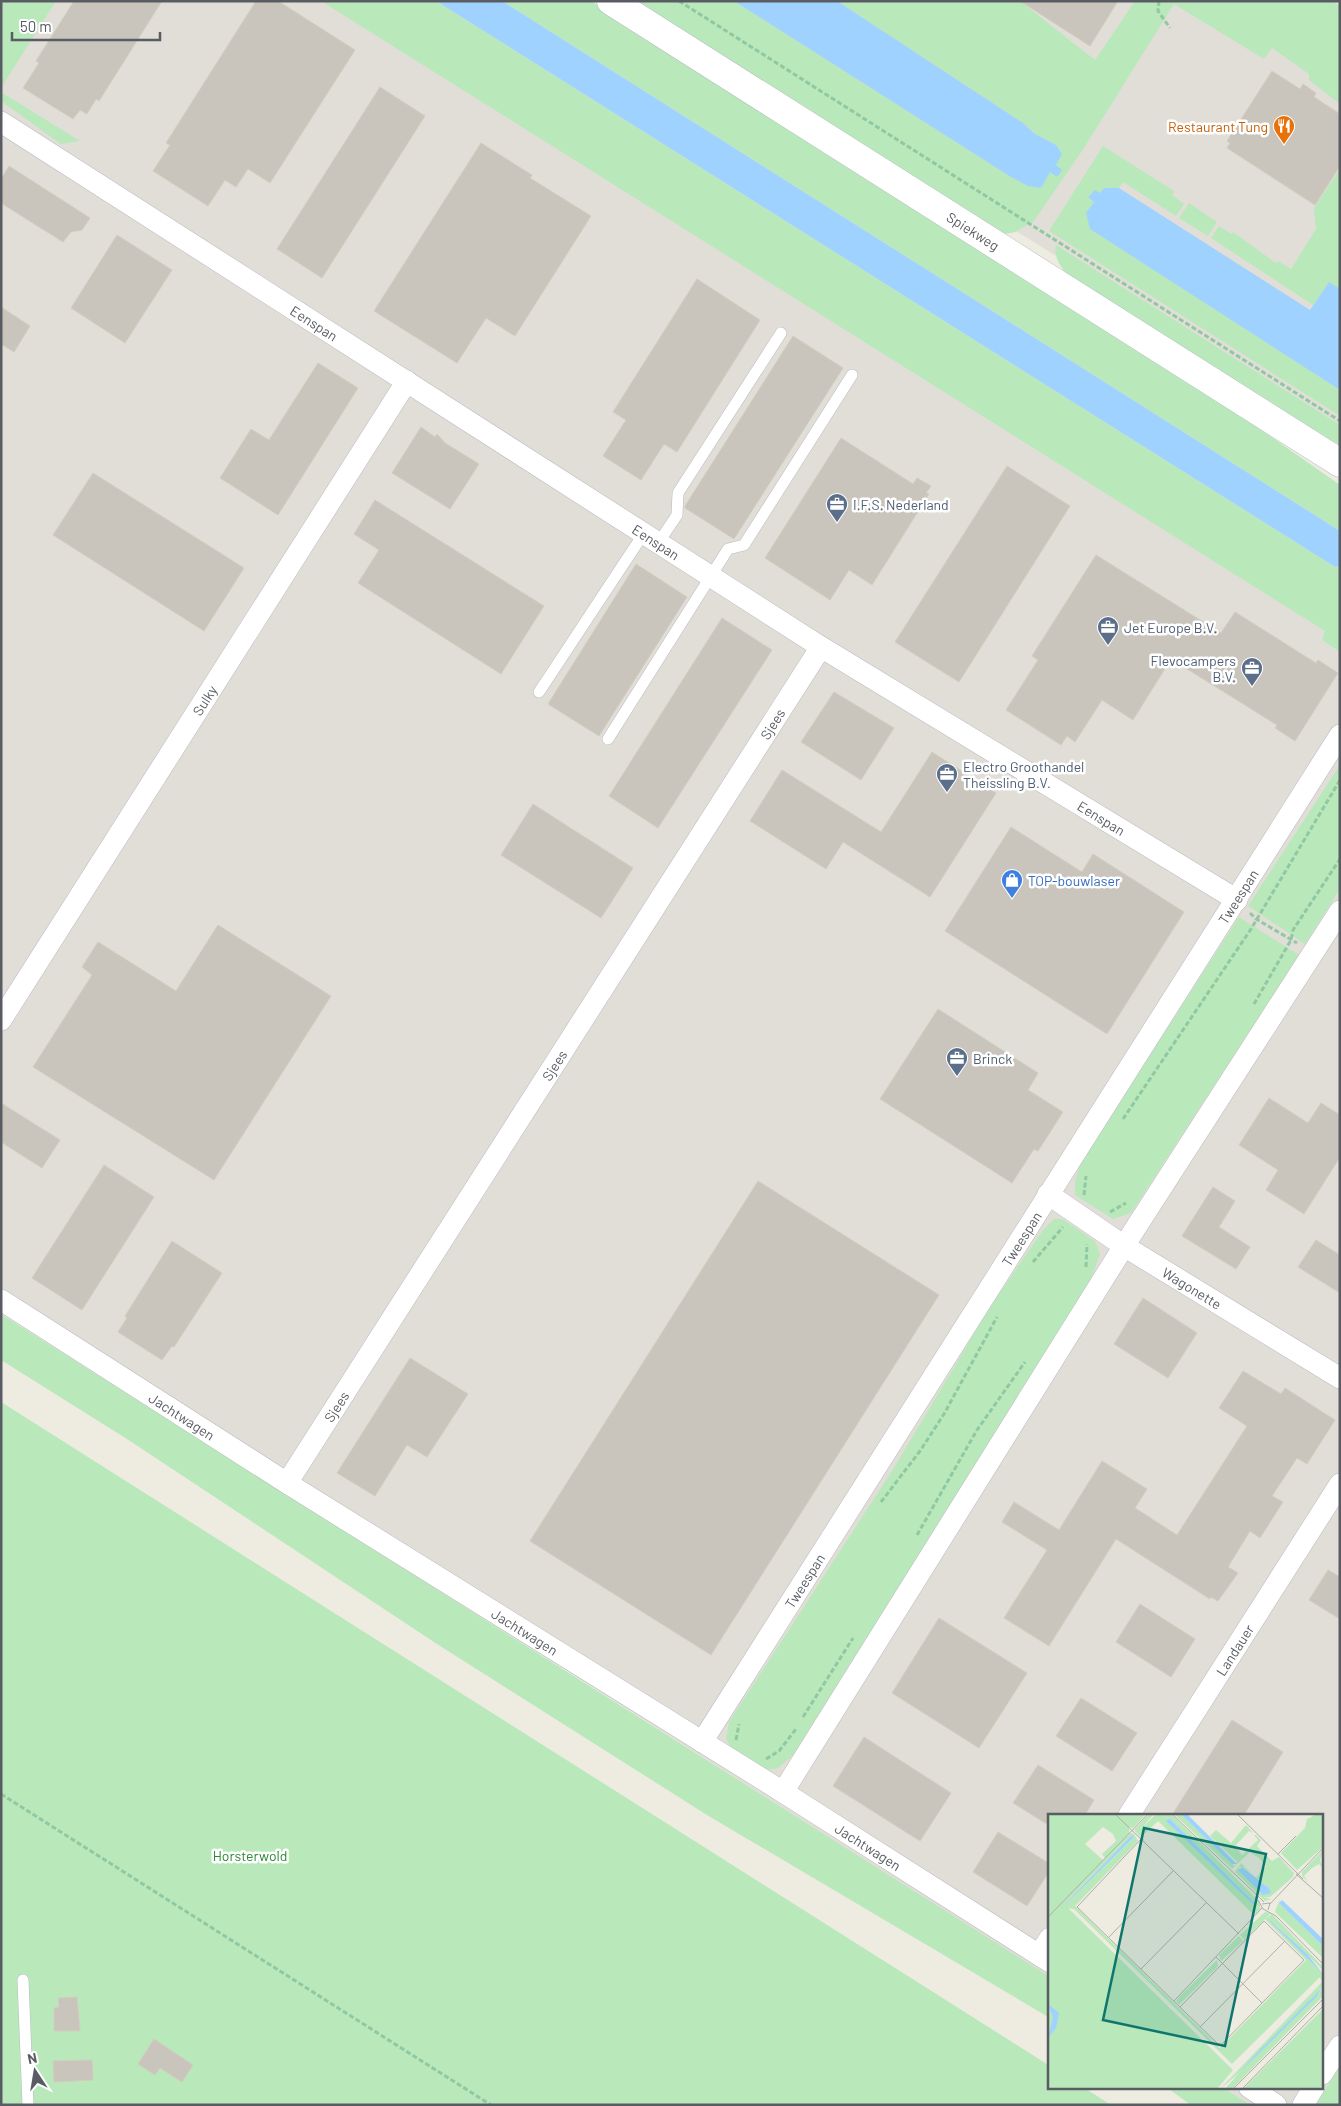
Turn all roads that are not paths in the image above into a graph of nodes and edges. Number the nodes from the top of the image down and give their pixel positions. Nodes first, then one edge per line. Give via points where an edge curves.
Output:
1 (611, 1) edge
2 (1, 122) edge
3 (781, 333) dead end
4 (852, 375) dead end
5 (407, 381) junction
6 (1338, 464) edge
7 (651, 538) junction
8 (711, 576) junction
9 (821, 647) junction
10 (539, 692) dead end
11 (1340, 735) edge
12 (608, 739) dead end
13 (1237, 900) junction
14 (1340, 911) edge
15 (1, 1020) edge
16 (1048, 1194) junction
17 (1124, 1246) junction
18 (1, 1300) edge
19 (1340, 1378) edge
20 (287, 1483) junction
21 (1340, 1484) edge
22 (702, 1742) junction
23 (783, 1792) junction
24 (1129, 1814) edge
25 (1046, 1952) edge
26 (23, 1980) dead end
27 (1340, 2046) edge
28 (1324, 2071) edge
29 (1250, 2088) edge
30 (1313, 2088) edge
31 (28, 2105) edge
32 (1276, 2105) edge
33 (1303, 2105) edge

1 - 6 main road, Spiekweg
2 - 5 street, Eenspan
3 - 7 lane via 678,493 677,515
4 - 8 lane via 744,545 728,548
5 - 7 street, Eenspan
5 - 15 street, Sulky
7 - 8 street, Eenspan
7 - 10 lane
8 - 9 street, Eenspan
8 - 12 lane
9 - 13 street, Eenspan
9 - 20 street, Sjees
11 - 13 street, Tweespan
13 - 16 street, Tweespan
14 - 17 street
16 - 17 street, Wagonette
16 - 22 street, Tweespan
17 - 19 street, Wagonette
17 - 23 street
18 - 20 street, Jachtwagen
20 - 22 street, Jachtwagen
21 - 24 street, Landauer
22 - 23 street, Jachtwagen
23 - 25 street, Jachtwagen
26 - 31 lane
27 - 28 street
29 - 32 street
30 - 33 street

